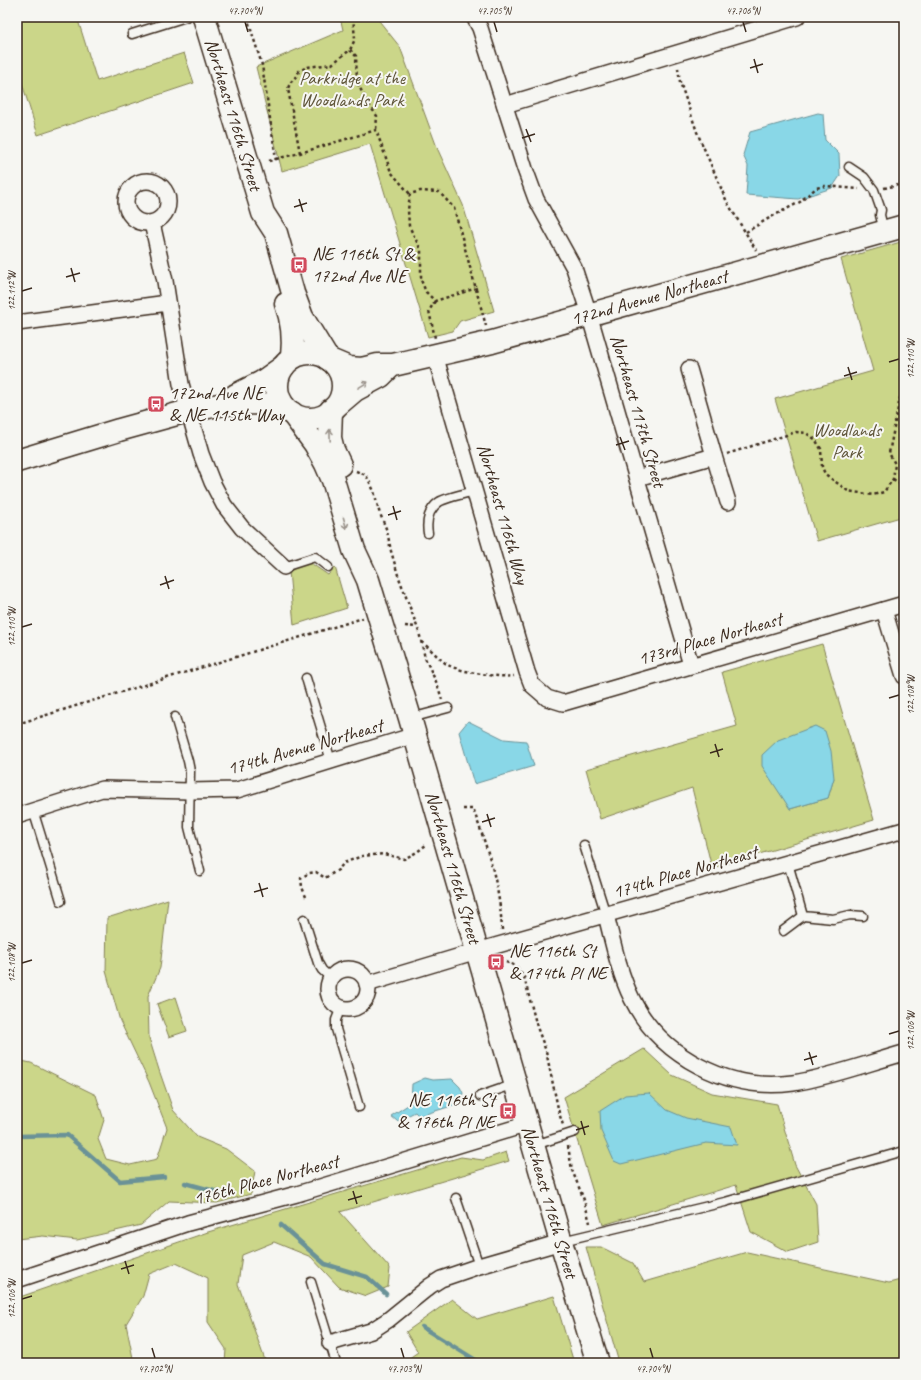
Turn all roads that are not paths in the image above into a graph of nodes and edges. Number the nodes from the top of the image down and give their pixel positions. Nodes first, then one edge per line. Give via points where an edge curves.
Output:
1 (186, 17) edge
2 (204, 17) edge
3 (474, 17) edge
4 (797, 17) edge
5 (760, 22) edge
6 (132, 34) dead end
7 (505, 105) junction
8 (848, 166) dead end
9 (263, 212) junction
10 (152, 223) dead end
11 (894, 229) edge
12 (168, 303) junction
13 (589, 314) junction
14 (17, 323) edge
15 (435, 347) junction
16 (328, 359) junction
17 (287, 362) junction
18 (393, 365) junction
19 (689, 369) dead end
20 (224, 404) junction
21 (333, 409) junction
22 (288, 410) junction
23 (188, 411) junction
24 (714, 456) junction
25 (17, 461) edge
26 (637, 478) junction
27 (475, 491) junction
28 (728, 502) dead end
29 (428, 533) dead end
30 (284, 567) joint
31 (328, 567) dead end
32 (368, 580) junction
33 (904, 604) edge
34 (884, 610) junction
35 (691, 665) junction
36 (904, 676) edge
37 (306, 678) dead end
38 (530, 678) joint
39 (447, 708) road end
40 (175, 717) dead end
41 (412, 727) junction
42 (331, 761) junction
43 (190, 791) junction
44 (33, 810) junction
45 (17, 816) edge
46 (904, 830) edge
47 (584, 845) dead end
48 (788, 864) junction
49 (200, 871) dead end
50 (61, 901) dead end
51 (606, 915) junction
52 (803, 916) junction
53 (863, 916) dead end
54 (304, 919) dead end
55 (783, 931) dead end
56 (477, 951) junction
57 (332, 979) junction
58 (367, 984) junction
59 (341, 1007) junction
60 (904, 1053) edge
61 (516, 1084) junction
62 (480, 1096) dead end
63 (359, 1107) dead end
64 (528, 1124) junction
65 (575, 1132) dead end
66 (534, 1146) junction
67 (904, 1151) edge
68 (456, 1198) dead end
69 (561, 1242) junction
70 (478, 1266) junction
71 (17, 1280) edge
72 (311, 1282) dead end
73 (330, 1344) junction
74 (336, 1363) edge
75 (598, 1363) edge

1 - 6 lane
2 - 9 street, Northeast 116th Street
3 - 7 street, Northeast 117th Street via 480,28
4 - 5 street
5 - 7 street
7 - 13 street, Northeast 117th Street via 536,199 574,268
8 - 11 lane via 864,177 874,190 881,210 880,215
9 - 16 street, Northeast 116th Street via 276,233 302,317
9 - 17 street, Northeast 116th Street via 262,239 291,316 293,332
10 - 12 street
11 - 13 street, 172nd Avenue Northeast
12 - 14 street
12 - 23 street
13 - 15 street, 172nd Avenue Northeast via 492,342
13 - 26 street, Northeast 117th Street
15 - 18 street, 172nd Avenue Northeast
15 - 27 street, Northeast 116th Way
16 - 17 street via 315,353 303,354
16 - 18 street, 172nd Avenue Northeast via 349,368
16 - 21 street via 337,368 342,388 340,398
17 - 20 street via 262,382
17 - 22 street via 278,377 277,387 279,398
21 -> 18 street, 172nd Avenue Northeast via 355,390 381,376
19 - 24 street
20 - 22 street via 254,404
20 - 23 street
21 - 22 street via 316,418 299,417
32 -> 21 street, Northeast 116th Street via 368,547 354,501 332,450 330,438
22 -> 32 street, Northeast 116th Street via 315,444 326,464 354,550
23 - 25 street
23 - 30 street via 201,454 224,505 242,528
24 - 26 street
24 - 28 street
26 - 35 street, Northeast 117th Street
27 - 29 lane via 439,502 428,514
27 - 38 street, Northeast 116th Way
30 - 31 lane via 315,557
32 - 41 street, Northeast 116th Street
33 - 34 street, 173rd Place Northeast
34 - 35 street, 173rd Place Northeast
34 - 36 street
35 - 38 street, 173rd Place Northeast via 563,703 546,698
37 - 42 lane
39 - 41 lane
40 - 43 lane via 188,761
41 - 42 street, 174th Avenue Northeast
41 - 56 street, Northeast 116th Street
42 - 43 street, 174th Avenue Northeast via 237,790
43 - 44 street, 174th Avenue Northeast via 102,788
43 - 49 lane via 189,827
44 - 45 street, 174th Avenue Northeast
44 - 50 lane
46 - 48 street, 174th Place Northeast
47 - 51 lane
48 - 51 street, 174th Place Northeast
48 - 52 lane
51 - 56 street, 174th Place Northeast
51 - 60 street via 624,981 645,1019 662,1040 689,1061 715,1074 745,1082 792,1083
52 - 53 lane via 833,919 850,915
52 - 55 lane
54 - 57 lane via 318,963
56 - 58 street, 174th Place Northeast
56 - 61 street, Northeast 116th Street
57 - 58 street via 338,972 349,969 361,973
57 - 59 street via 329,994
58 - 59 street via 367,996 359,1005 348,1009
59 - 63 lane via 336,1029
61 - 62 lane
61 - 64 street, Northeast 116th Street
64 - 66 street, Northeast 116th Street
64 - 71 street, 176th Place Northeast via 297,1194 188,1223
65 - 66 lane
66 - 69 street, Northeast 116th Street
67 - 69 lane via 725,1202
68 - 70 lane
69 - 70 street
69 - 75 street, Northeast 116th Street
70 - 73 street via 441,1279 371,1331
72 - 73 lane
73 - 74 lane

